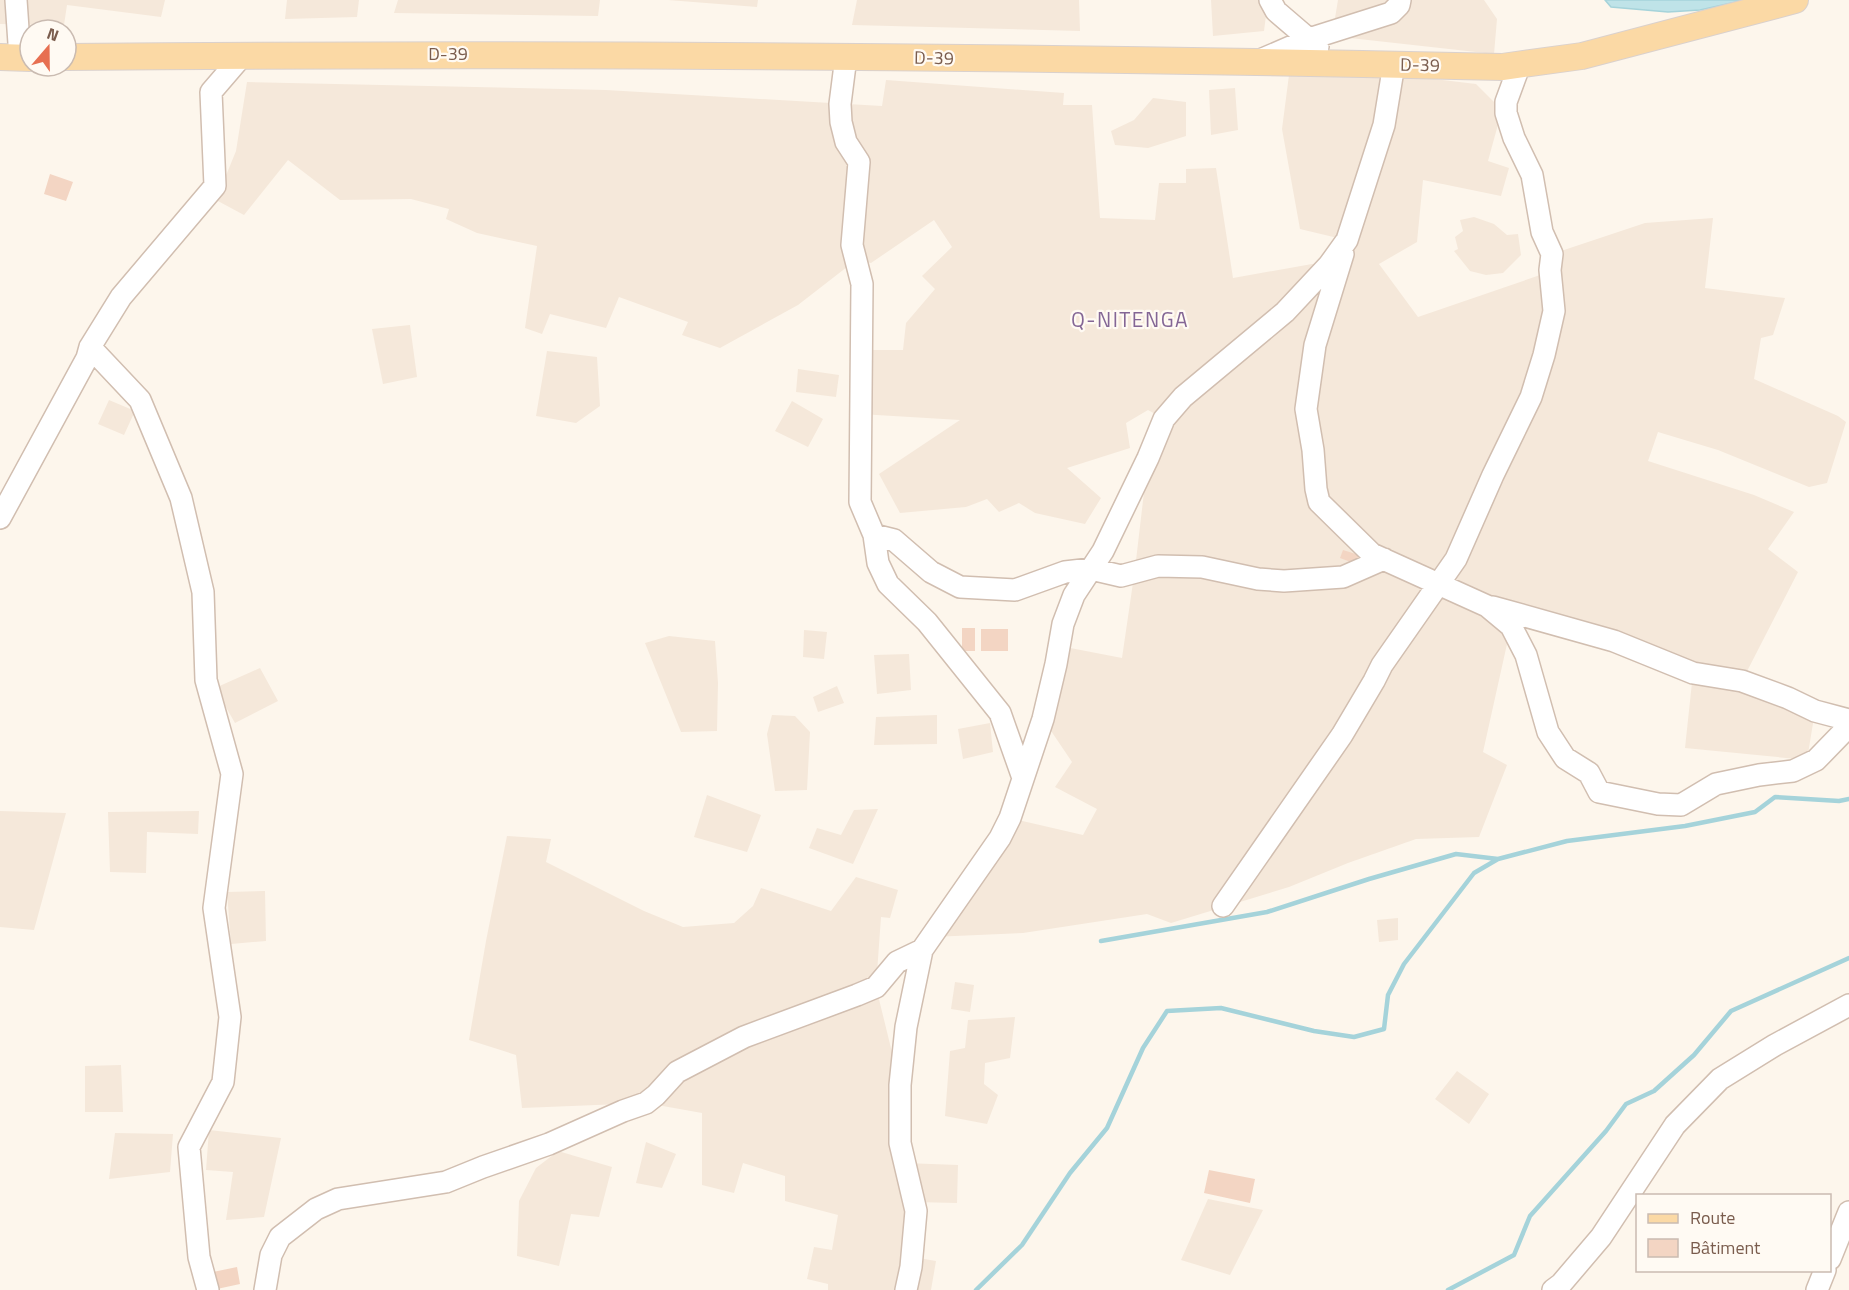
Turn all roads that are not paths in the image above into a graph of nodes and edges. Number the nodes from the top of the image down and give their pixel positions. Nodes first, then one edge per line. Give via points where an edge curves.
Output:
1 (16, 0) edge
2 (1270, 0) edge
3 (1400, 0) edge
4 (1795, 0) edge
5 (1309, 39) junction
6 (242, 56) junction
7 (78, 57) edge
8 (846, 57) junction
9 (17, 58) edge
10 (1254, 62) junction
11 (1337, 63) junction
12 (1394, 64) junction
13 (1520, 64) junction
14 (1347, 240) junction
15 (90, 347) junction
16 (0, 518) edge
17 (874, 535) junction
18 (1384, 560) junction
19 (1091, 569) junction
20 (1438, 584) junction
21 (1487, 606) junction
22 (1849, 720) edge
23 (1849, 726) edge
24 (1023, 778) junction
25 (1223, 906) dead end
26 (922, 950) junction
27 (1849, 1005) edge
28 (1849, 1212) edge
29 (1831, 1257) edge
30 (1824, 1272) edge
31 (208, 1290) edge
32 (265, 1290) edge
33 (906, 1290) edge
34 (1553, 1290) edge
35 (1816, 1290) edge

1 - 9 street
2 - 5 street via 1276,11
3 - 5 street via 1390,13
4 - 13 main road, D-39 via 1582,56
5 - 10 street
5 - 11 street
6 - 7 main road, D-39
6 - 8 main road, D-39
6 - 15 street via 211,92 215,186 121,297
8 - 10 main road, D-39
8 - 17 street via 841,122 846,142 859,162 852,245 862,284 860,502
10 - 11 main road, D-39
11 - 12 main road, D-39
12 - 13 main road, D-39
12 - 14 street via 1384,125
13 - 20 street via 1506,102 1506,113 1532,175 1542,232 1552,254 1554,311 1532,397 1456,559
14 - 18 street via 1315,345 1306,409 1319,502 1372,554
14 - 19 street via 1285,312 1183,397 1164,419
15 - 16 street
15 - 31 street via 140,400 181,498 203,592 207,680 232,774 214,908 230,1017 227,1050 223,1083 189,1147 199,1257
17 - 19 street via 894,540 931,572 960,587 1015,590 1065,572
17 - 24 street via 878,563 888,584 927,622 1000,713
18 - 19 street via 1343,577 1284,581 1202,567 1158,566 1121,576
18 - 20 street
19 - 24 street via 1074,595 1064,624 1043,719
20 - 21 street
20 - 25 street via 1382,665 1342,735
21 - 22 street via 1614,641 1693,673 1742,681 1815,711
21 - 23 street via 1511,626 1526,655 1548,732 1565,758 1589,773 1599,792 1681,805 1716,784 1793,771 1816,760
24 - 26 street via 1000,838
26 - 32 street via 897,962 876,987 744,1037 677,1072 646,1102 549,1144 446,1182 338,1199 316,1209 280,1237 271,1255
26 - 33 street via 906,1027 900,1085 900,1143 916,1211
27 - 34 street via 1720,1079 1675,1125 1601,1237
28 - 29 street
30 - 35 street

